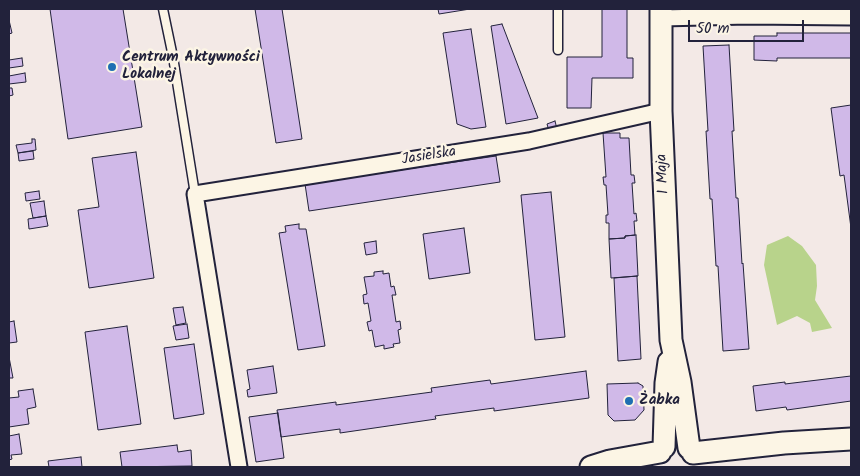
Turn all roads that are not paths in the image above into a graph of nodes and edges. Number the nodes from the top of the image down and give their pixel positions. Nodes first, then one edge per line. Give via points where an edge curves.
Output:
1 (163, 9) edge
2 (558, 9) edge
3 (748, 12) edge
4 (661, 13) edge
5 (851, 17) edge
6 (558, 50) dead end
7 (661, 112) junction
8 (195, 194) junction
9 (671, 340) junction
10 (844, 440) edge
11 (661, 456) edge
12 (694, 459) edge
13 (239, 467) edge
14 (591, 467) edge

1 - 8 lane
2 - 6 lane
3 - 4 street
3 - 5 street
4 - 7 street, 1 Maja
7 - 8 street, Jasielska via 529,141
7 - 9 street, 1 Maja
8 - 13 street
9 - 11 street, 1 Maja
9 - 12 street, 1 Maja
10 - 12 street via 785,457
11 - 12 street via 676,443
11 - 14 street via 610,461

